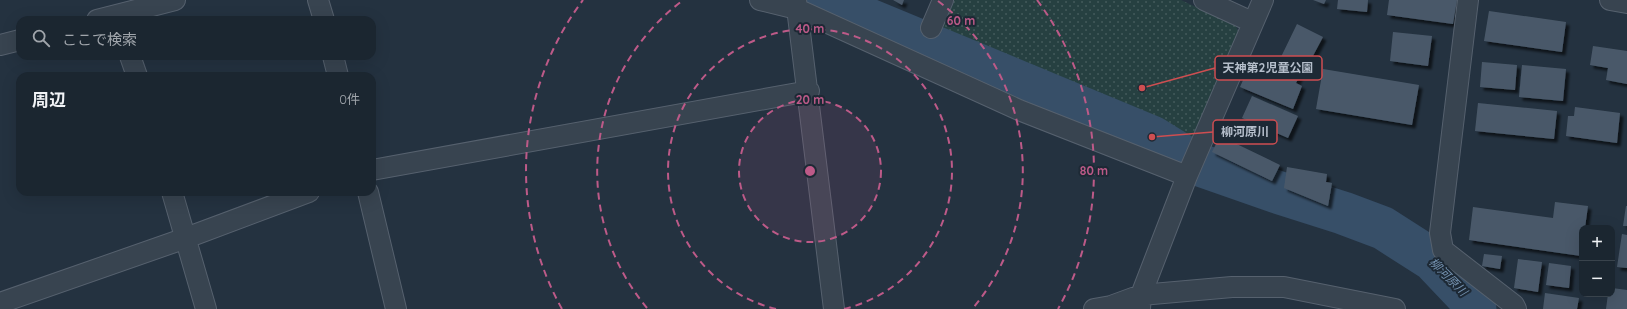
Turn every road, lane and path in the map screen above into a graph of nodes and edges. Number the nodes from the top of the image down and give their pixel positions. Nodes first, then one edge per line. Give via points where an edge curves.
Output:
1 (175, 0) edge
2 (318, 0) edge
3 (760, 0) edge
4 (943, 0) edge
5 (1204, 0) edge
6 (1263, 0) edge
7 (1468, 0) edge
8 (1610, 0) edge
9 (1627, 3) edge
10 (797, 5) edge
11 (122, 16) edge
12 (323, 16) edge
13 (1252, 22) junction
14 (931, 28) dead end
15 (16, 41) edge
16 (0, 45) edge
17 (131, 60) edge
18 (334, 60) edge
19 (135, 72) edge
20 (337, 72) edge
21 (808, 91) junction
22 (376, 169) edge
23 (1188, 174) junction
24 (173, 196) edge
25 (298, 196) edge
26 (369, 196) edge
27 (186, 238) junction
28 (1141, 302) edge
29 (0, 303) edge
30 (206, 309) edge
31 (396, 309) edge
32 (834, 309) edge
33 (1094, 309) edge
34 (1395, 309) edge
35 (1516, 309) edge

1 - 11 street
2 - 12 street
3 - 10 street
4 - 14 street
5 - 13 street
6 - 13 street
7 - 35 street via 1440,233 1443,250
8 - 9 street
10 - 21 street
10 - 23 street via 1019,110
13 - 23 street
15 - 16 street
17 - 19 street
18 - 20 street
21 - 22 street
21 - 32 street
23 - 28 street
24 - 27 street
25 - 27 street
26 - 31 street
27 - 29 street
27 - 30 street
28 - 33 street
28 - 34 street via 1232,287 1284,287

